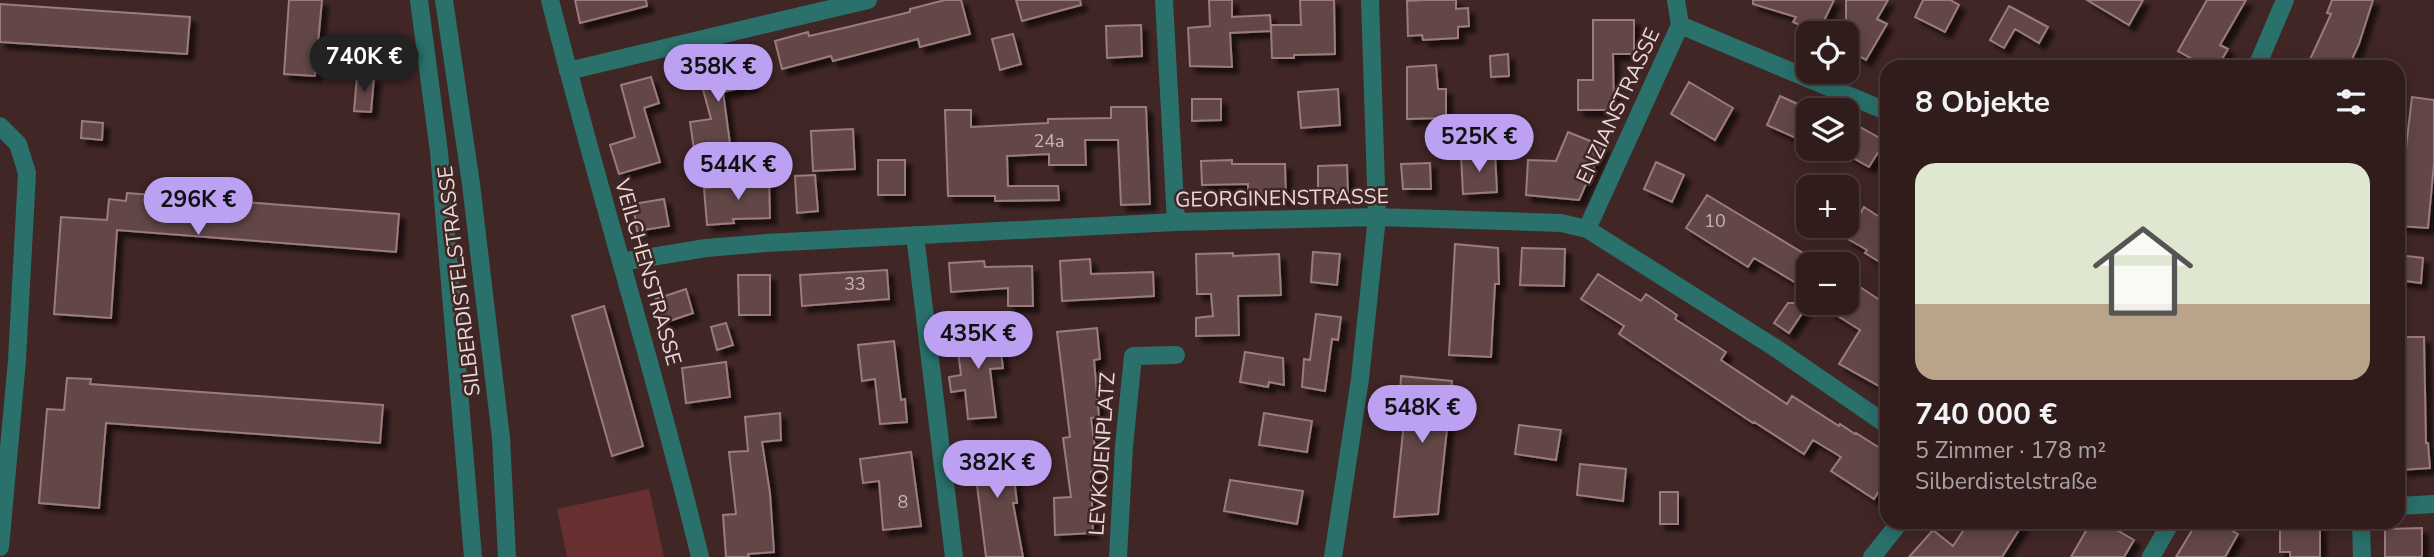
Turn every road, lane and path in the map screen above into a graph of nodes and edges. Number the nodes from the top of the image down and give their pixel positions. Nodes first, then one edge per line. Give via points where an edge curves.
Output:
1 (419, 0) edge
2 (444, 0) edge
3 (551, 0) edge
4 (868, 0) edge
5 (1164, 0) edge
6 (1370, 0) edge
7 (1676, 0) edge
8 (2285, 0) edge
9 (1680, 25) junction
10 (2260, 60) edge
11 (568, 71) junction
12 (1880, 108) edge
13 (0, 126) edge
14 (1377, 217) junction
15 (1176, 222) junction
16 (1587, 229) junction
17 (915, 235) junction
18 (621, 262) junction
19 (1176, 355) dead end
20 (1880, 420) edge
21 (2434, 504) edge
22 (2405, 506) edge
23 (1894, 529) edge
24 (2167, 529) edge
25 (2361, 529) edge
26 (0, 547) edge
27 (472, 557) edge
28 (507, 557) edge
29 (700, 557) edge
30 (954, 557) edge
31 (1118, 557) edge
32 (1333, 557) edge
33 (1872, 557) edge
34 (2151, 557) edge
35 (2362, 557) edge

1 - 27 street, SILBERDISTELSTRASSE via 439,152
2 - 28 street, SILBERDISTELSTRASSE via 501,438
3 - 11 street, VEILCHENSTRASSE
4 - 11 street
5 - 15 street
6 - 14 street
7 - 9 street, ENZIANSTRASSE
8 - 10 street
9 - 12 street
9 - 16 street, ENZIANSTRASSE
11 - 18 street, VEILCHENSTRASSE
13 - 26 street via 18,144 27,173
14 - 15 street, GEORGINENSTRASSE
14 - 16 street, GEORGINENSTRASSE via 1561,223
14 - 32 street via 1360,379
15 - 17 street, GEORGINENSTRASSE
16 - 20 street, GEORGINENSTRASSE
17 - 18 street, GEORGINENSTRASSE via 706,248
17 - 30 street
18 - 29 street, VEILCHENSTRASSE
19 - 31 street, LEVKOJENPLATZ via 1133,356
21 - 22 street
23 - 33 street
24 - 34 street
25 - 35 street

